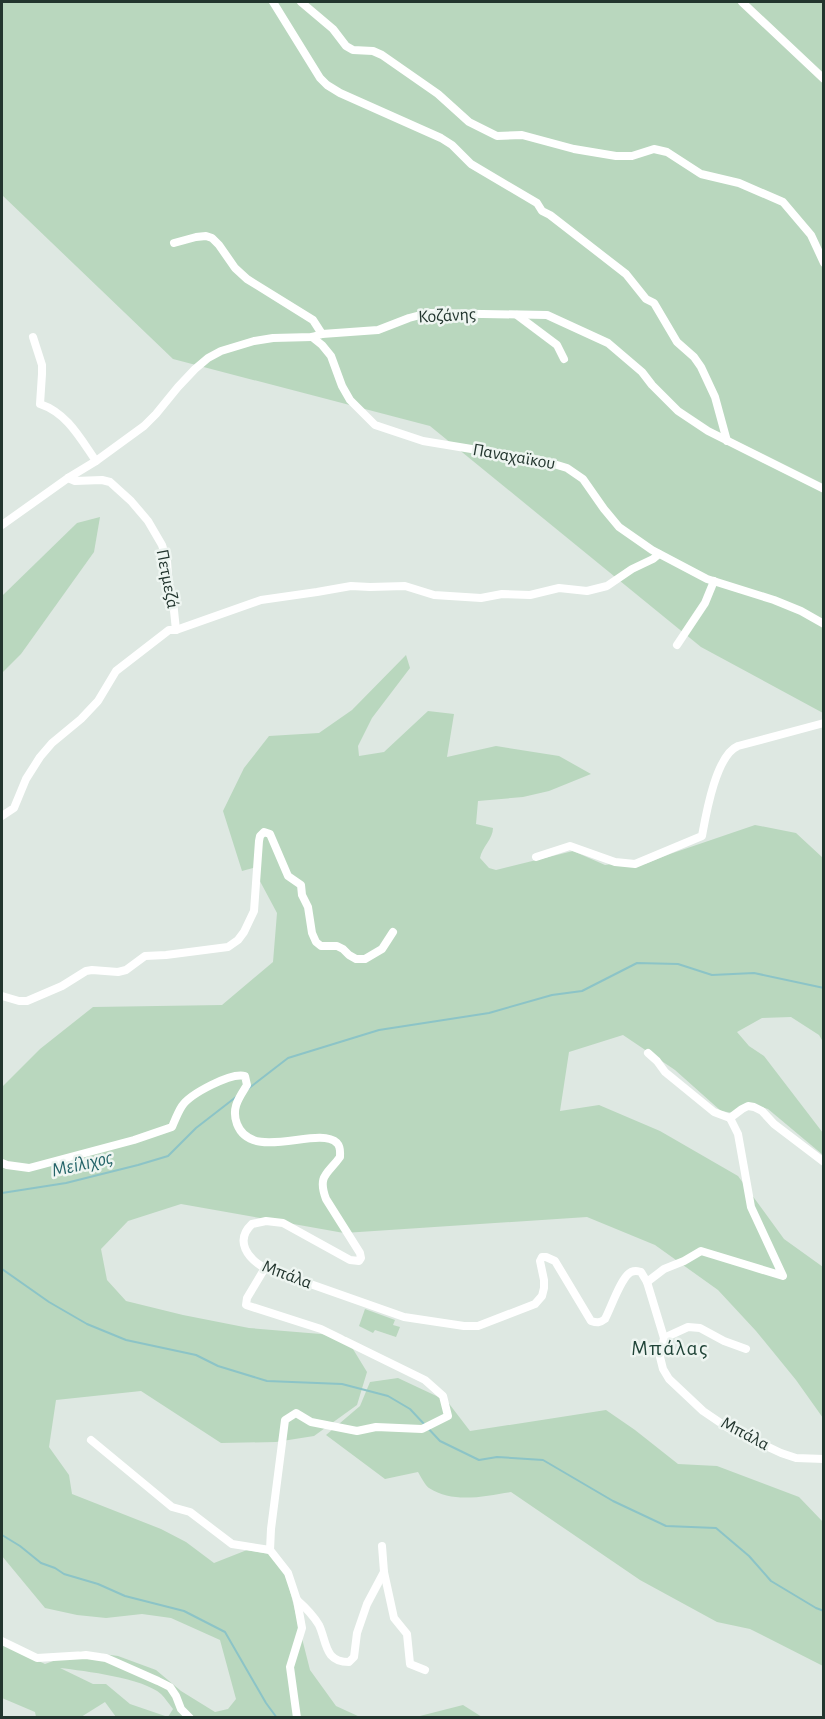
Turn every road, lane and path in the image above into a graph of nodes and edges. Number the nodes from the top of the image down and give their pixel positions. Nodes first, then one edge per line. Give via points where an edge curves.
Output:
1 (273, 2) edge
2 (301, 2) edge
3 (742, 2) edge
4 (824, 79) edge
5 (174, 243) dead end
6 (824, 263) edge
7 (517, 315) junction
8 (322, 334) junction
9 (33, 337) dead end
10 (312, 337) junction
11 (564, 359) dead end
12 (727, 441) junction
13 (96, 461) junction
14 (68, 478) junction
15 (824, 489) edge
16 (2, 525) edge
17 (658, 554) junction
18 (714, 581) junction
19 (824, 624) edge
20 (176, 630) junction
21 (677, 645) dead end
22 (824, 723) edge
23 (2, 816) edge
24 (536, 857) dead end
25 (393, 932) dead end
26 (2, 996) edge
27 (648, 1053) dead end
28 (730, 1118) junction
29 (824, 1161) edge
30 (2, 1162) edge
31 (265, 1268) junction
32 (647, 1282) junction
33 (664, 1338) junction
34 (746, 1349) dead end
35 (92, 1440) dead end
36 (824, 1459) edge
37 (382, 1546) dead end
38 (270, 1550) junction
39 (384, 1572) junction
40 (297, 1600) junction
41 (2, 1641) edge
42 (425, 1670) dead end
43 (190, 1718) edge
44 (297, 1718) edge

1 - 12 street via 329,86 448,142 471,164 537,203 542,211 626,274 654,303 677,342 701,367 715,397
2 - 6 street via 333,29 346,46 382,55 438,94 469,122 496,136 522,135 615,156 658,149 701,174 739,183 780,200 811,235
3 - 4 street
5 - 8 street via 195,237 212,238 248,279 313,320
7 - 8 street, Κοζάνης via 428,314 378,330
7 - 11 street via 556,345
7 - 12 street, Κοζάνης via 547,315 608,343 678,411
8 - 10 street, Κοζάνης
9 - 13 street via 42,366 40,404 58,412 74,428
10 - 13 street, Κοζάνης via 254,341 212,356 199,365 152,418
10 - 17 street, Παναχαϊκου via 331,356 350,400 375,426 423,441 536,459 567,468 583,479 619,528
12 - 15 street, Κοζάνης
13 - 14 street, Κοζάνης
14 - 16 street, Κοζάνης
14 - 20 street, Πετμεζά via 110,482 148,521 168,561
17 - 18 street, Παναχαϊκου
17 - 20 street via 607,586 587,591 559,588 530,595 481,598 434,595 405,586 351,586 261,600
18 - 19 street, Παναχαϊκου via 774,600
18 - 21 street via 705,603
20 - 23 street via 161,635 116,671 98,701 40,757 14,808
22 - 24 street via 730,750 710,791 702,836 634,864 615,862 570,846
25 - 26 street via 382,949 365,959 356,959 337,946 321,946 312,933 301,885 288,876 270,834 264,832 259,841 254,912 244,932 228,947 145,956 118,972 86,971 27,1001
27 - 28 street via 714,1112
28 - 29 street via 748,1106 754,1107
28 - 32 street via 738,1134 751,1207 783,1276 701,1251
30 - 31 street, Μπάλα via 28,1168 172,1127 183,1104 216,1082 245,1076 247,1085 234,1110 238,1128 245,1135 266,1143 314,1139 337,1143 340,1156 324,1175 322,1190 361,1258 356,1262 350,1260 283,1223 258,1221 247,1228 244,1243 249,1257
31 - 32 street, Μπάλα via 404,1317 464,1326 478,1326 535,1304 544,1288 542,1257 555,1262 591,1321 596,1323 605,1319 631,1272 641,1272
31 - 38 street via 246,1305 321,1329 425,1380 443,1396 448,1416 423,1429 376,1427 357,1431 311,1422 296,1413 285,1420
32 - 33 street, Μπάλα
33 - 34 street via 688,1327 700,1328
33 - 36 street, Μπάλα via 660,1357 663,1369 704,1411 728,1428 781,1453
35 - 38 street via 172,1507 190,1512 232,1544
37 - 39 street
38 - 40 street via 288,1573
39 - 40 street via 367,1604 354,1657 349,1662 335,1659 329,1653 317,1623
39 - 42 street via 394,1618 407,1634 410,1664
40 - 44 street via 302,1628 290,1671
41 - 43 street via 37,1658 106,1658 170,1687

